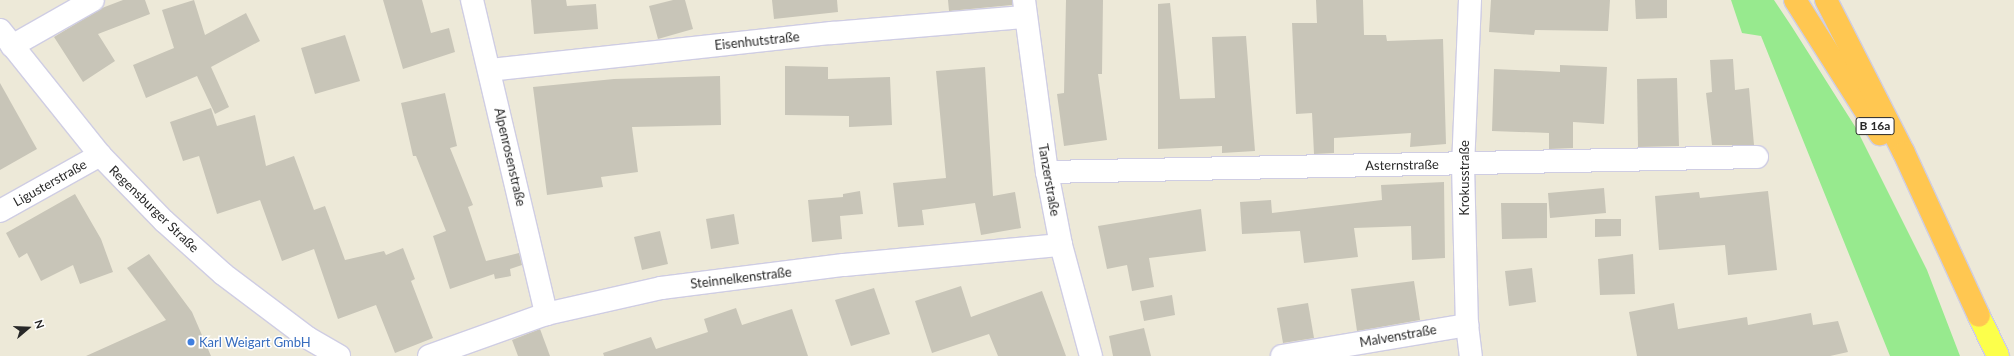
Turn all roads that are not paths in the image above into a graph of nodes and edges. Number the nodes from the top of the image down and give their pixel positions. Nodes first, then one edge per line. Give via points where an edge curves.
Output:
1 (93, 0) edge
2 (472, 0) edge
3 (1470, 0) edge
4 (1795, 0) edge
5 (1819, 0) edge
6 (1826, 0) edge
7 (1024, 8) edge
8 (6, 38) edge
9 (1852, 51) junction
10 (490, 70) junction
11 (100, 155) junction
12 (1757, 157) dead end
13 (1463, 164) junction
14 (1047, 172) junction
15 (0, 211) edge
16 (1061, 245) junction
17 (1950, 256) junction
18 (546, 314) junction
19 (1979, 316) joint
20 (1467, 325) junction
21 (339, 356) edge
22 (429, 356) edge
23 (1091, 356) edge
24 (1282, 356) edge
25 (1472, 356) edge
26 (1998, 356) edge

1 - 8 street
2 - 10 street, Alpenrosenstraße
3 - 13 street, Krokusstraße
4 - 17 highway, B 16a via 1893,156
5 - 9 highway, B 16a
6 - 9 highway
7 - 10 street, Eisenhutstraße via 832,33
7 - 14 street, Tanzerstraße
8 - 11 street, Regensburger Straße
9 - 17 highway, B 16a via 1904,153
10 - 18 street, Alpenrosenstraße
11 - 15 street, Ligusterstraße
11 - 21 street, Regensburger Straße via 223,274 308,338
12 - 13 street, Asternstraße
13 - 14 street, Asternstraße
13 - 20 street, Krokusstraße
14 - 16 street, Tanzerstraße
16 - 18 street, Steinnelkenstraße via 844,265 661,288
16 - 23 street, Tanzerstraße
17 - 19 highway, B 16a
18 - 22 street, Steinnelkenstraße
19 - 26 main road, B 16a
20 - 24 street, Malvenstraße
20 - 25 street, Krokusstraße

